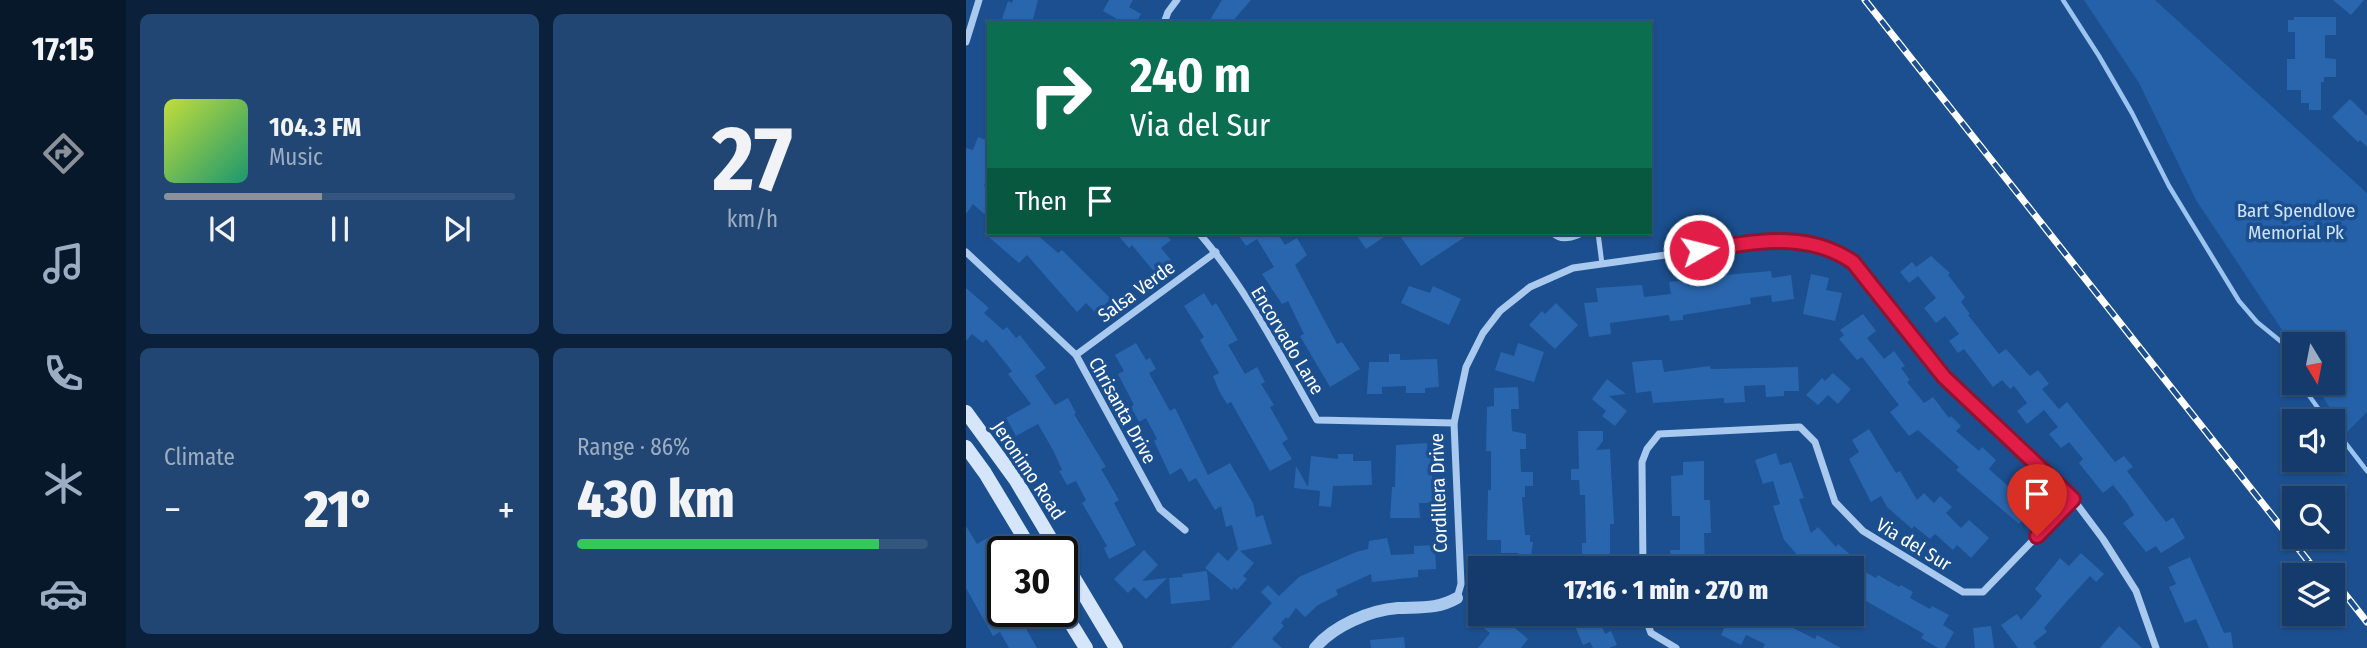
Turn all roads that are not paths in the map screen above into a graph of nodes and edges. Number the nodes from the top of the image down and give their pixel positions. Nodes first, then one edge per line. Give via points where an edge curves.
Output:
1 (979, 0) edge
2 (1177, 0) edge
3 (1165, 21) edge
4 (966, 42) edge
5 (1201, 235) edge
6 (1554, 235) edge
7 (1578, 235) edge
8 (1598, 235) edge
9 (966, 252) edge
10 (1216, 252) junction
11 (1602, 264) junction
12 (1076, 355) junction
13 (966, 412) edge
14 (1454, 423) junction
15 (966, 447) edge
16 (2073, 499) junction
17 (1185, 530) dead end
18 (1023, 536) edge
19 (1049, 536) edge
20 (1643, 556) edge
21 (1078, 587) edge
22 (1458, 598) joint
23 (1648, 626) edge
24 (1073, 627) edge
25 (1086, 648) edge
26 (1116, 648) edge
27 (1315, 648) edge
28 (1676, 648) edge
29 (2156, 648) edge

1 - 4 street
2 - 3 street
5 - 10 street, Encorvado Lane
6 - 7 lane via 1566,239
8 - 11 lane
9 - 12 street, Chrisanta Drive
10 - 12 street, Salsa Verde
10 - 14 street, Encorvado Lane via 1317,420
11 - 14 street, Cordillera Drive via 1573,268 1530,287 1500,311 1466,367
11 - 16 street, Cordillera Drive via 1772,240 1834,249 1853,262 1944,377
12 - 17 street, Chrisanta Drive via 1160,509
13 - 19 main road, Jeronimo Road
14 - 22 street, Cordillera Drive
15 - 18 main road, Jeronimo Road
16 - 20 street, Via del Sur via 1983,592 1964,592 1863,531 1835,502 1815,442 1800,426 1659,434 1643,455
16 - 29 street, Cordillera Drive via 2136,591
21 - 26 main road
22 - 27 street, Cordillera Drive via 1441,607 1395,608 1360,617
23 - 28 street via 1651,633
24 - 25 main road

